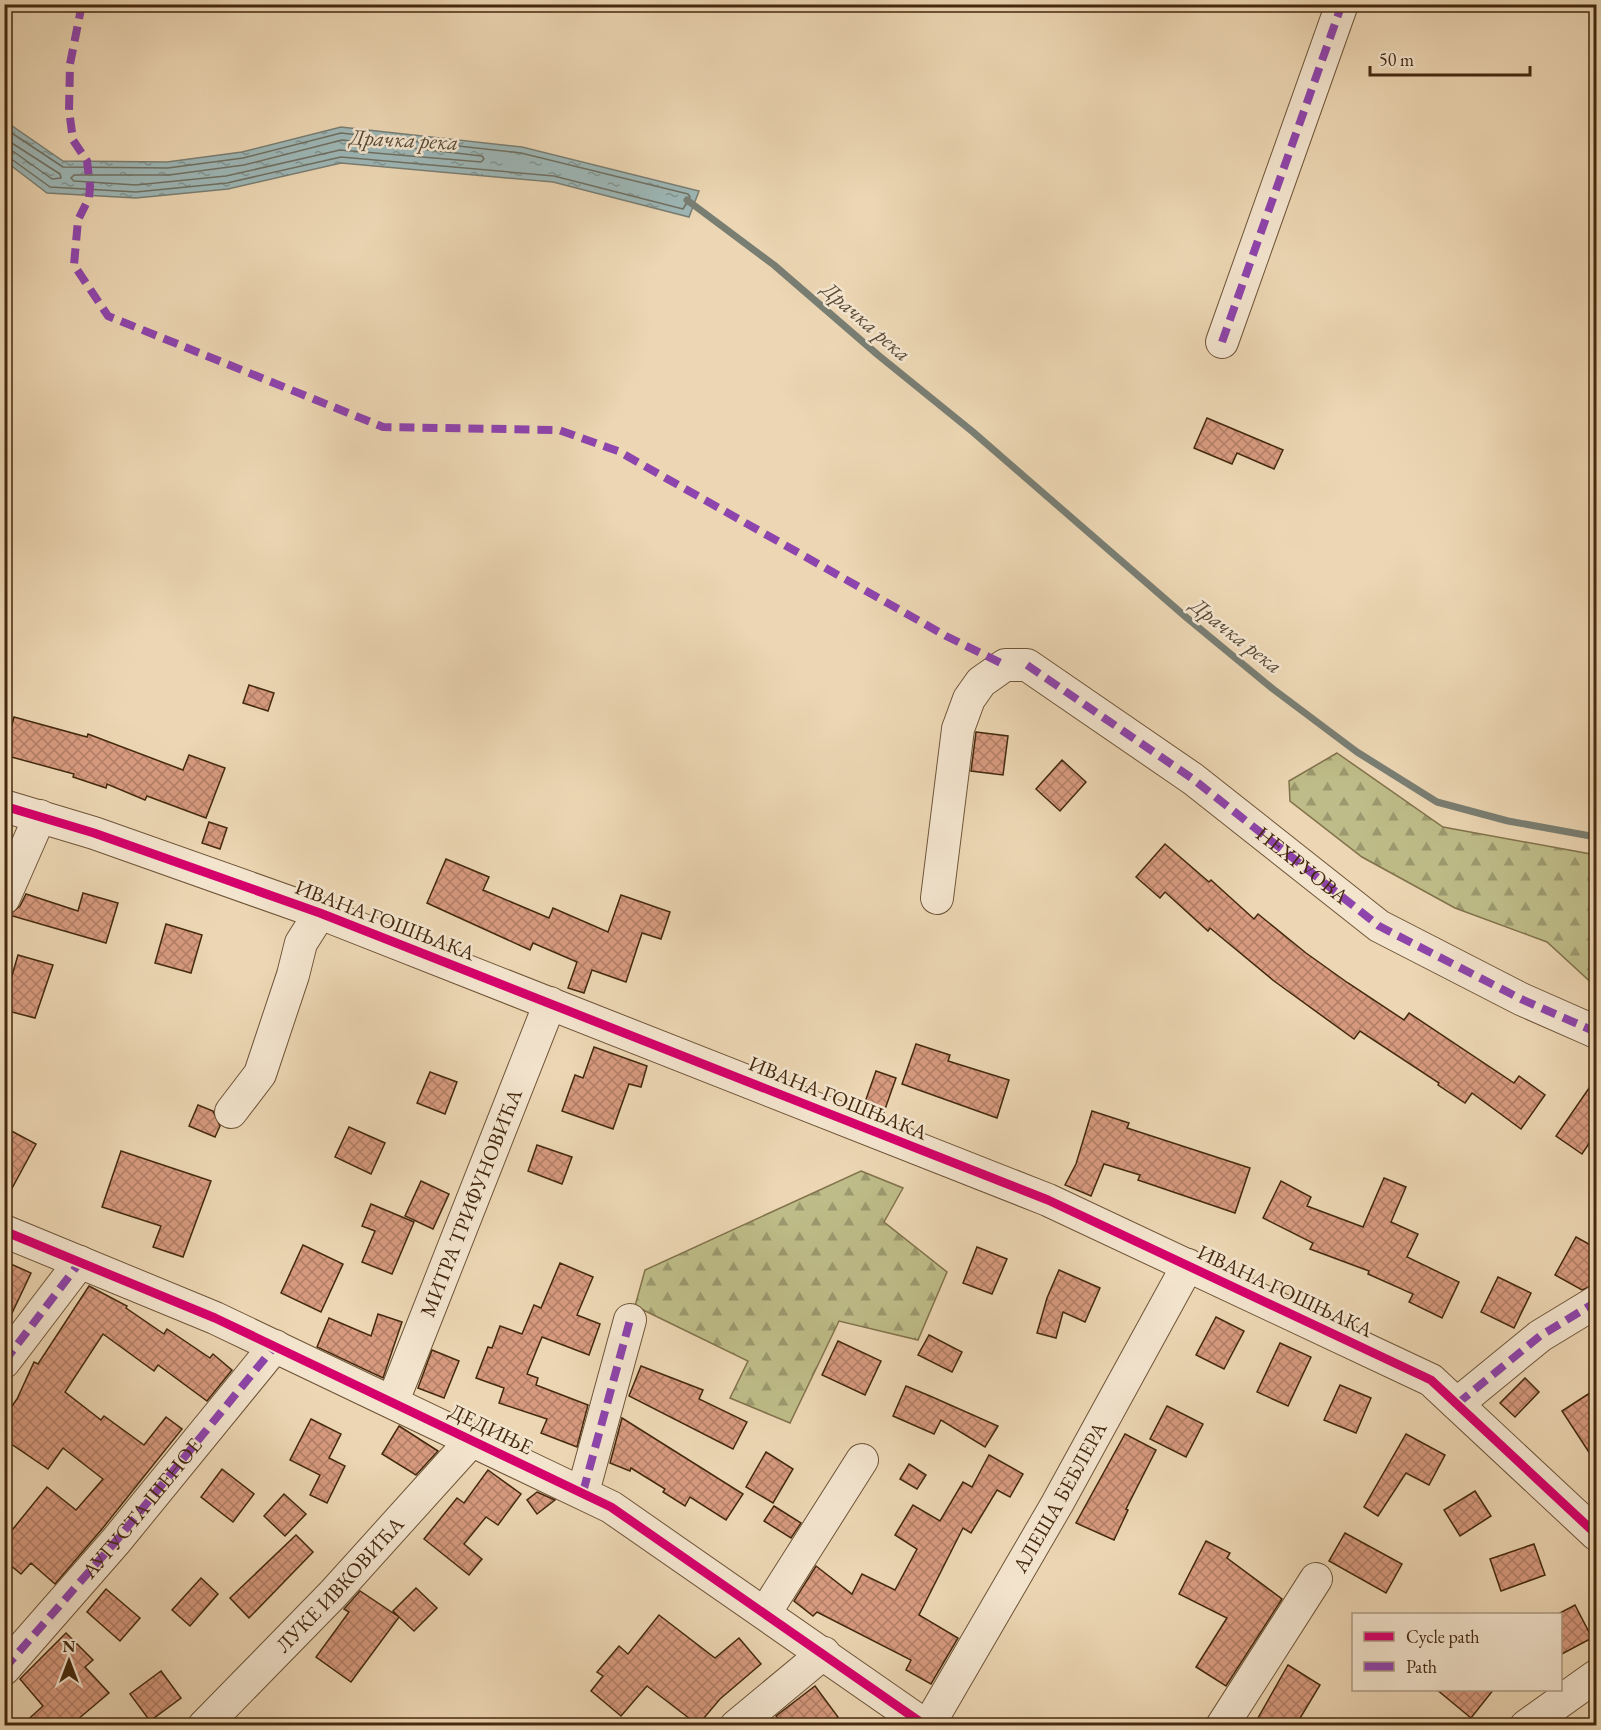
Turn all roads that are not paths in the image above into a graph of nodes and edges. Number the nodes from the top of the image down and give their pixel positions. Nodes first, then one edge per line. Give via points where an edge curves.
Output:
1 (1342, 4) edge
2 (1222, 342) dead end
3 (4, 806) edge
4 (40, 816) junction
5 (4, 898) edge
6 (937, 898) dead end
7 (320, 913) junction
8 (550, 1004) junction
9 (1596, 1032) edge
10 (231, 1112) dead end
11 (4, 1231) edge
12 (80, 1262) junction
13 (1188, 1266) junction
14 (1596, 1302) edge
15 (630, 1320) dead end
16 (275, 1346) junction
17 (4, 1362) edge
18 (393, 1401) junction
19 (1457, 1404) junction
20 (472, 1440) junction
21 (862, 1460) dead end
22 (583, 1492) junction
23 (1596, 1534) edge
24 (1316, 1579) dead end
25 (765, 1612) junction
26 (824, 1653) junction
27 (4, 1669) edge
28 (1596, 1676) edge
29 (204, 1725) edge
30 (736, 1725) edge
31 (927, 1725) edge
32 (1222, 1725) edge
33 (1526, 1725) edge

1 - 2 street
3 - 4 street, ИВАНА ГОШЊАКА
4 - 5 street
4 - 7 street, ИВАНА ГОШЊАКА
6 - 9 street, НЕХРУОВА via 962,713 981,682 1005,665 1028,665 1193,779 1379,926 1521,999
7 - 8 street, ИВАНА ГОШЊАКА
7 - 10 street via 301,943 260,1074
8 - 13 street, ИВАНА ГОШЊАКА via 1048,1200
8 - 18 street, МИТРА ТРИФУНОВИЋА
11 - 12 street, ДЕДИЊЕ
12 - 16 street, ДЕДИЊЕ
12 - 17 street
13 - 19 street, ИВАНА ГОШЊАКА via 1431,1380
13 - 31 street, АЛЕША БЕБЛЕРА via 1057,1504
14 - 19 street via 1540,1336
15 - 22 street
16 - 18 street, ДЕДИЊЕ
16 - 27 street, АУГУСТА ШЕНОЕ via 116,1541
18 - 20 street, ДЕДИЊЕ
19 - 23 street, ИВАНА ГОШЊАКА
20 - 22 street, ДЕДИЊЕ
20 - 29 street, ЛУКЕ ИВКОВИЋА via 333,1594
21 - 25 street
22 - 25 street, ДЕДИЊЕ
24 - 32 street
25 - 26 street, ДЕДИЊЕ
26 - 30 street
26 - 31 street, ДЕДИЊЕ
28 - 33 street

